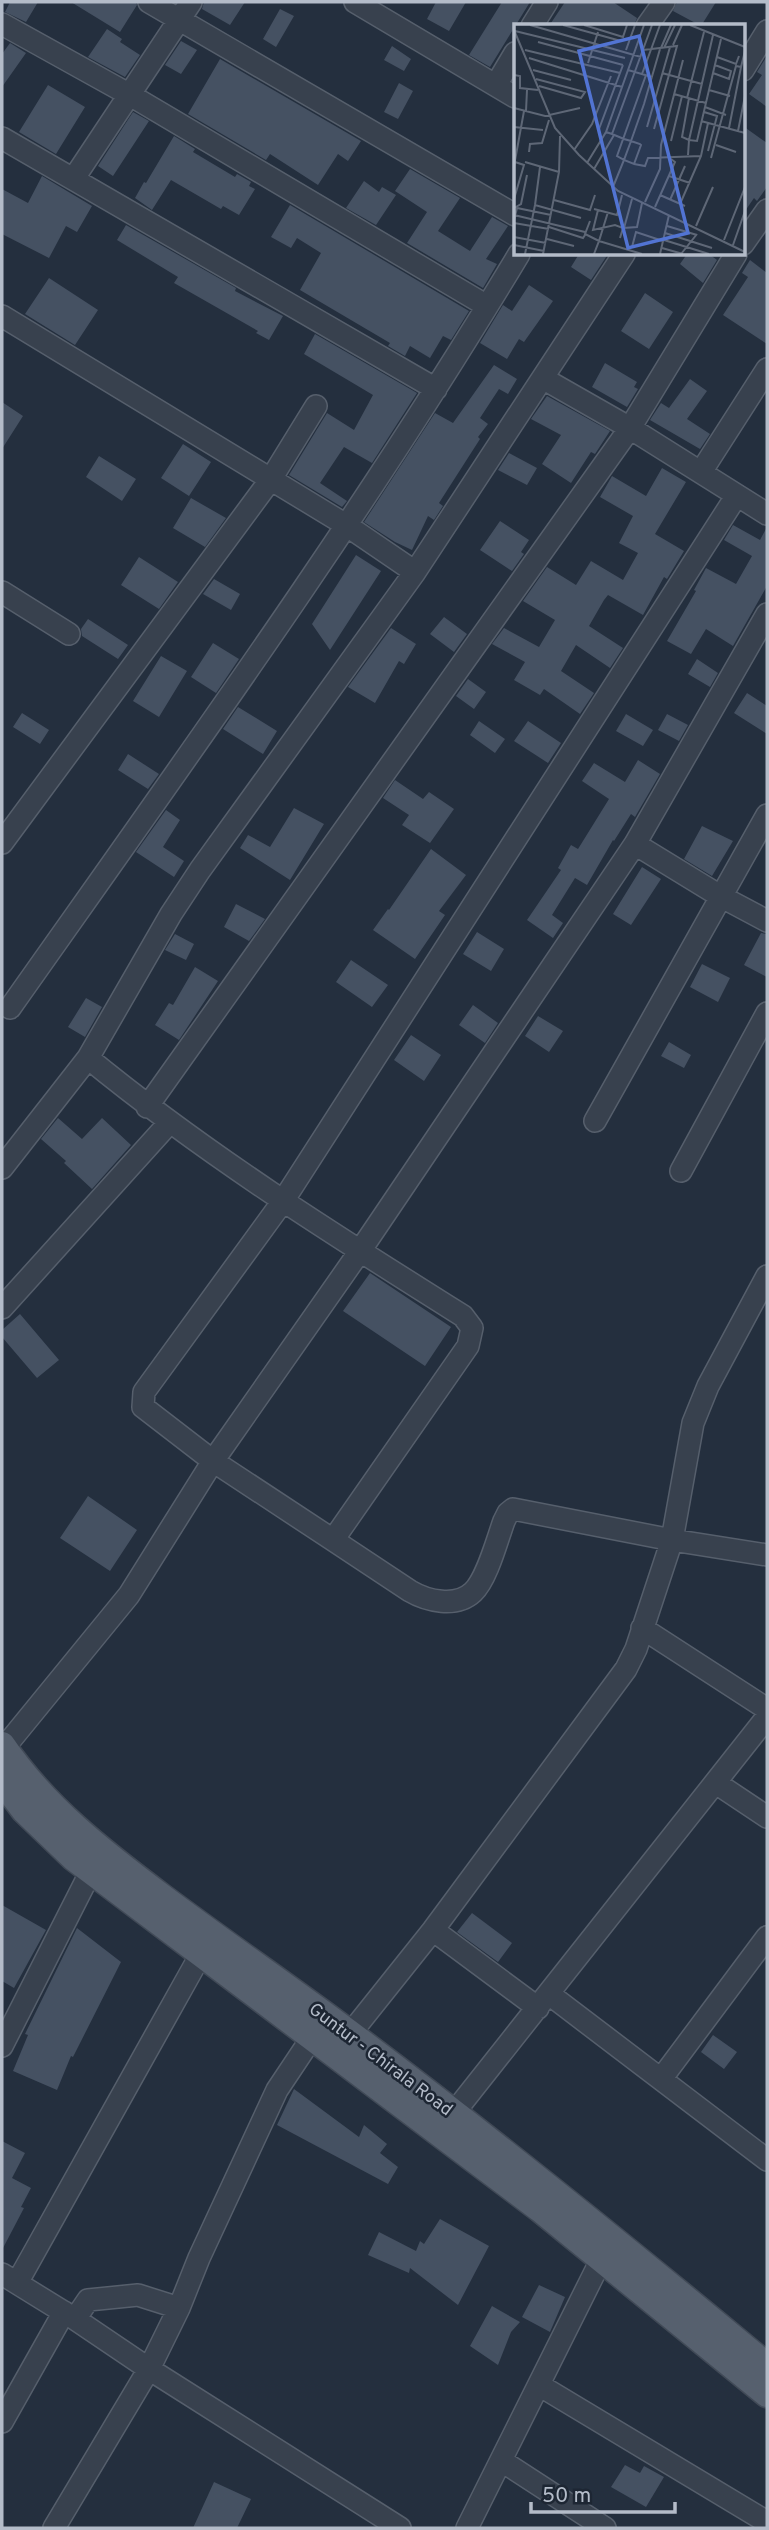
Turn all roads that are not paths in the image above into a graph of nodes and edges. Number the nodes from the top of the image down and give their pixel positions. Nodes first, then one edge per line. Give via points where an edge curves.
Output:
1 (149, 2) edge
2 (355, 2) edge
3 (664, 2) edge
4 (542, 4) edge
5 (186, 11) edge
6 (2, 24) edge
7 (533, 24) edge
8 (648, 24) edge
9 (767, 31) edge
10 (514, 56) edge
11 (744, 68) edge
12 (496, 85) junction
13 (130, 95) junction
14 (514, 96) edge
15 (2, 138) edge
16 (74, 178) junction
17 (767, 209) edge
18 (514, 214) edge
19 (744, 241) edge
20 (518, 256) edge
21 (623, 256) edge
22 (734, 256) edge
23 (487, 306) junction
24 (2, 316) edge
25 (767, 369) edge
26 (544, 379) junction
27 (436, 389) junction
28 (316, 406) dead end
29 (631, 428) junction
30 (701, 472) junction
31 (271, 479) junction
32 (737, 495) junction
33 (767, 514) edge
34 (346, 525) junction
35 (415, 572) junction
36 (2, 592) edge
37 (767, 614) edge
38 (69, 634) dead end
39 (767, 814) edge
40 (2, 843) edge
41 (635, 844) junction
42 (720, 896) junction
43 (767, 921) edge
44 (10, 1008) dead end
45 (767, 1013) edge
46 (88, 1058) junction
47 (147, 1107) junction
48 (595, 1121) dead end
49 (170, 1122) junction
50 (2, 1168) edge
51 (681, 1171) dead end
52 (283, 1201) junction
53 (360, 1251) junction
54 (767, 1276) edge
55 (2, 1308) edge
56 (213, 1461) junction
57 (332, 1540) junction
58 (672, 1540) junction
59 (767, 1555) edge
60 (642, 1628) junction
61 (767, 1709) edge
62 (767, 1717) edge
63 (3, 1746) edge
64 (2, 1782) edge
65 (716, 1783) junction
66 (767, 1817) edge
67 (91, 1871) junction
68 (433, 1930) junction
69 (767, 1937) edge
70 (201, 1954) junction
71 (543, 2001) junction
72 (319, 2026) junction
73 (350, 2034) junction
74 (2, 2046) edge
75 (661, 2079) junction
76 (453, 2114) junction
77 (767, 2160) edge
78 (603, 2258) junction
79 (9, 2278) edge
80 (179, 2308) junction
81 (70, 2316) junction
82 (767, 2366) edge
83 (149, 2369) junction
84 (539, 2385) junction
85 (767, 2394) edge
86 (2, 2422) edge
87 (502, 2461) junction
88 (767, 2522) edge
89 (54, 2528) edge
90 (400, 2528) edge
91 (467, 2528) edge
92 (605, 2528) edge

1 - 5 street
2 - 12 street
3 - 8 street
4 - 7 street
5 - 13 street
5 - 18 street
6 - 13 street
9 - 11 street
10 - 12 street
12 - 14 street
13 - 16 street
13 - 23 street
15 - 16 street
16 - 27 street
17 - 19 street
20 - 23 street
21 - 26 street
22 - 29 street
23 - 27 street
24 - 31 street
25 - 30 street
26 - 29 street
26 - 35 street
27 - 34 street
28 - 31 street
29 - 30 street
29 - 47 street
30 - 32 street
31 - 34 street
31 - 40 street
32 - 33 street
32 - 52 street
34 - 35 street
34 - 44 street
35 - 46 street via 200,870
36 - 38 street
37 - 41 street
39 - 42 street
41 - 42 street
41 - 53 street
42 - 43 street
42 - 48 street
45 - 51 street
46 - 47 street
46 - 50 street
47 - 49 street
49 - 52 street
49 - 55 street
52 - 53 street
52 - 56 street via 144,1392 143,1407
53 - 56 street
53 - 57 street via 463,1316 472,1328 472,1337
54 - 58 street via 693,1423
56 - 57 street
56 - 63 street via 129,1595
57 - 58 street via 422,1598 439,1601 472,1594 513,1509
58 - 59 street
58 - 60 street
60 - 61 street
60 - 68 street via 632,1659 604,1702
62 - 65 street
63 - 72 main road, Guntur - Chirala Road via 58,1812 102,1852
64 - 67 main road, Guntur - Chirala Road via 50,1837
65 - 66 street
65 - 71 street
67 - 70 main road, Guntur - Chirala Road
67 - 74 street
68 - 71 street
68 - 73 street
69 - 75 street
70 - 72 main road, Guntur - Chirala Road
70 - 79 street
71 - 75 street
71 - 76 street
72 - 73 main road, Guntur - Chirala Road
72 - 78 main road, Guntur - Chirala Road
72 - 80 street via 277,2090
73 - 76 main road, Guntur - Chirala Road
75 - 77 street
76 - 82 main road, Guntur - Chirala Road
78 - 84 street
78 - 85 main road, Guntur - Chirala Road
79 - 81 street
80 - 81 street via 138,2295 88,2300
80 - 83 street
81 - 83 street
81 - 86 street
83 - 89 street
83 - 90 street
84 - 87 street
84 - 88 street
87 - 91 street
87 - 92 street

